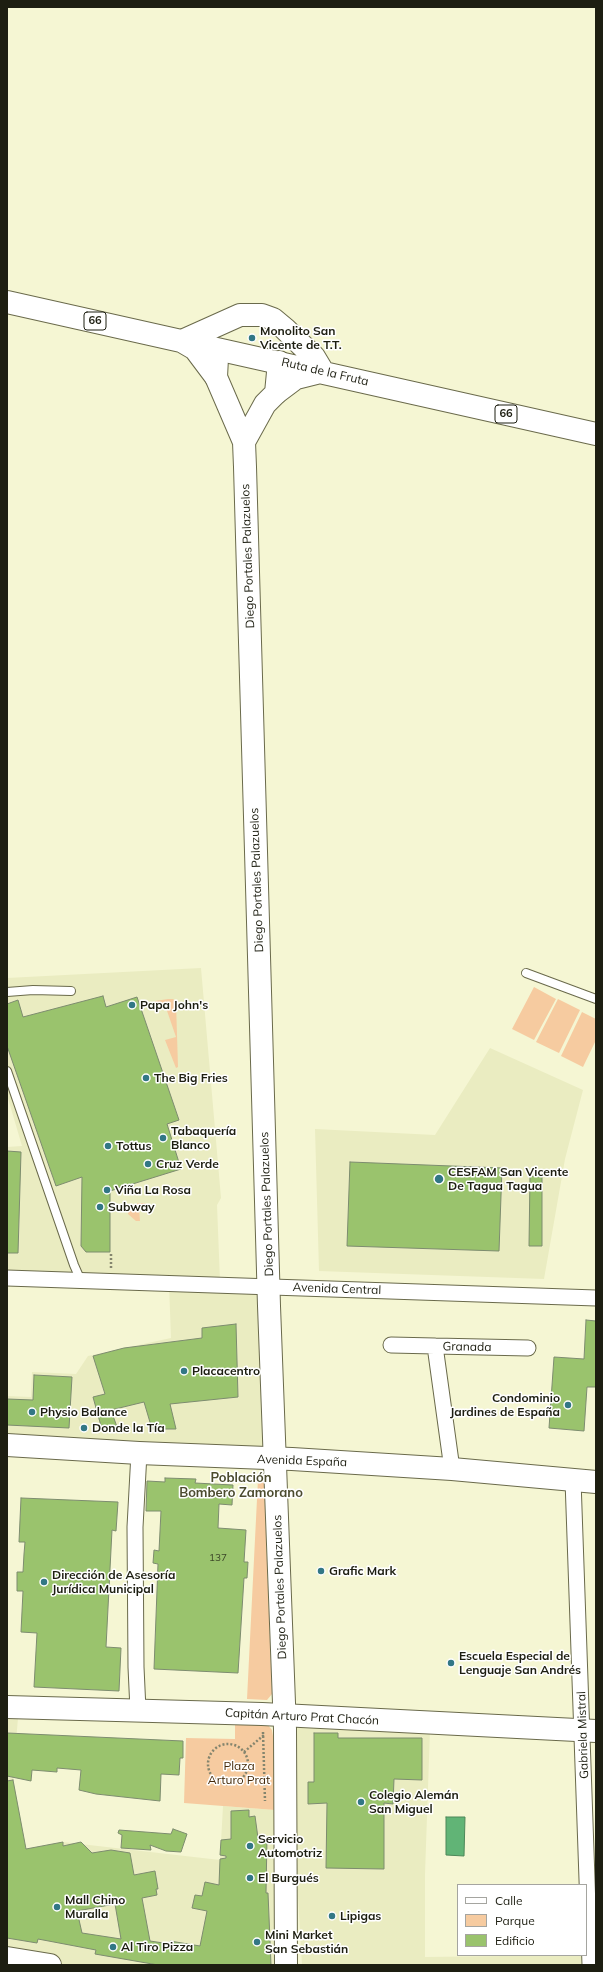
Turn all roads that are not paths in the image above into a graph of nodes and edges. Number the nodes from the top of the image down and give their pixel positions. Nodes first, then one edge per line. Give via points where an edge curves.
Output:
1 (7, 302) edge
2 (231, 318) junction
3 (273, 319) junction
4 (182, 341) junction
5 (218, 349) junction
6 (279, 362) junction
7 (323, 372) junction
8 (216, 377) junction
9 (276, 393) junction
10 (596, 434) edge
11 (244, 442) junction
12 (526, 973) dead end
13 (72, 991) dead end
14 (7, 992) edge
15 (596, 999) edge
16 (7, 1071) edge
17 (7, 1278) edge
18 (81, 1281) junction
19 (269, 1287) junction
20 (596, 1298) edge
21 (391, 1345) dead end
22 (435, 1346) junction
23 (528, 1348) dead end
24 (7, 1445) edge
25 (139, 1453) junction
26 (275, 1459) junction
27 (452, 1469) junction
28 (573, 1480) junction
29 (596, 1482) edge
30 (7, 1707) edge
31 (138, 1710) junction
32 (285, 1722) junction
33 (589, 1731) edge
34 (7, 1958) edge
35 (50, 1965) edge
36 (286, 1965) edge
37 (590, 1965) edge

1 - 4 main road, Ruta de la Fruta / 66
2 - 3 main road via 249,314
2 - 4 main road
2 - 5 main road via 220,335
3 - 6 main road via 281,339
3 - 7 main road via 314,357
4 - 5 main road, Ruta de la Fruta / 66
4 - 8 main road via 195,349
5 - 6 main road, Ruta de la Fruta / 66
5 - 8 main road
6 - 7 main road, Ruta de la Fruta / 66
6 - 9 main road
7 - 9 main road via 296,378
7 - 10 main road, Ruta de la Fruta / 66
8 - 11 main road
9 - 11 main road via 265,404
11 - 19 main road, Diego Portales Palazuelos
12 - 15 lane
13 - 14 lane
16 - 18 lane
17 - 18 street, Avenida Central
18 - 19 street, Avenida Central
19 - 20 street, Avenida Central
19 - 26 main road, Diego Portales Palazuelos
21 - 22 street
22 - 23 street, Granada
22 - 27 street, Granada
24 - 25 main road, Avenida España
25 - 26 main road, Avenida España
25 - 31 street via 135,1527
26 - 27 main road, Avenida España
26 - 32 main road, Diego Portales Palazuelos
27 - 28 main road, Avenida España
28 - 29 main road, Avenida España
28 - 33 street, Gabriela Mistral
30 - 31 main road, Capitán Arturo Prat Chacón
31 - 32 main road, Capitán Arturo Prat Chacón via 262,1724
32 - 33 main road, Capitán Arturo Prat Chacón
32 - 36 main road, Diego Portales Palazuelos
33 - 37 street, Gabriela Mistral
34 - 35 main road

